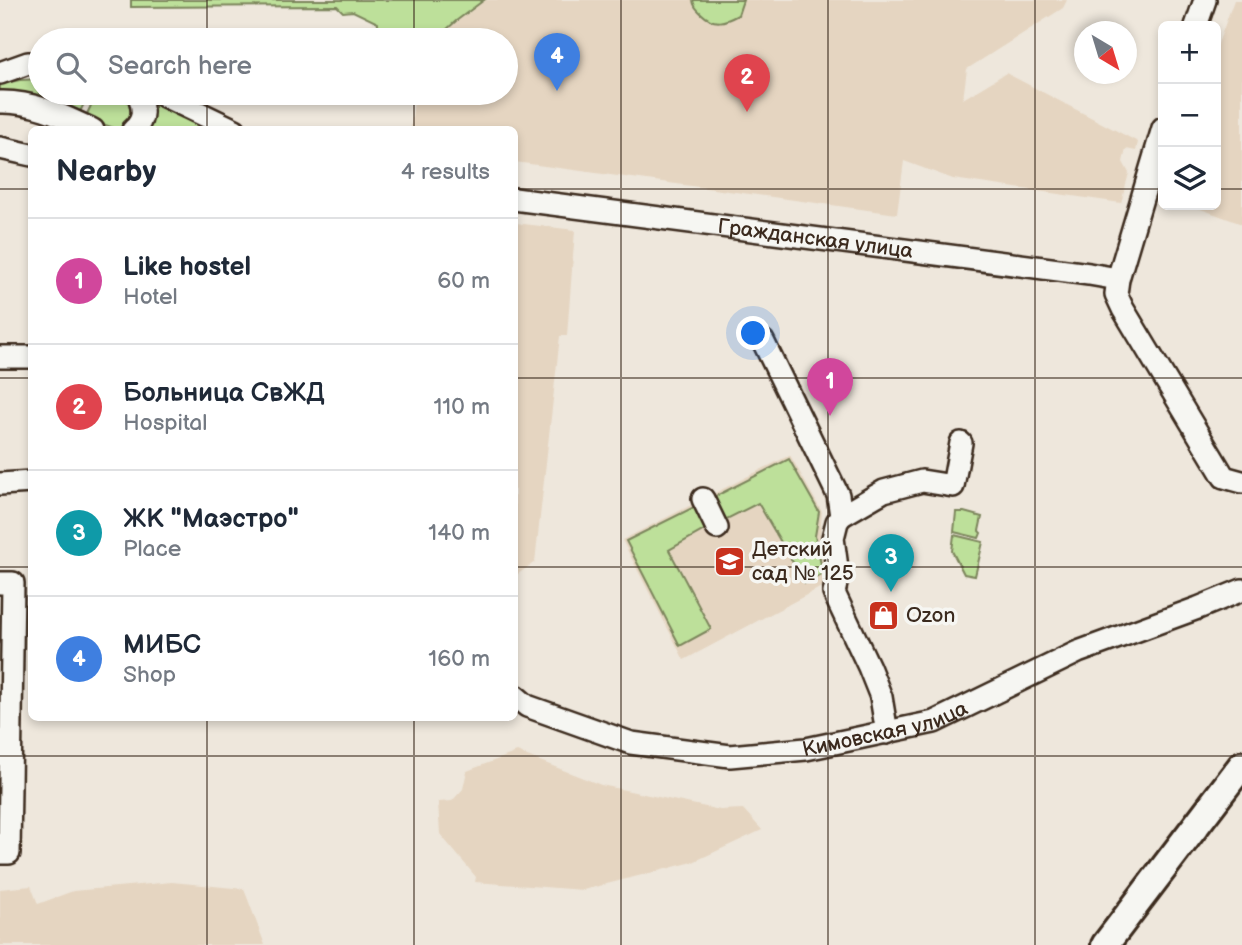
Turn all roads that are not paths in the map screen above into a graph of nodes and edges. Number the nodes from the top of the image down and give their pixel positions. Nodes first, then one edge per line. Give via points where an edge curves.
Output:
1 (1205, 0) edge
2 (1198, 21) edge
3 (0, 59) edge
4 (28, 62) edge
5 (28, 65) edge
6 (0, 73) edge
7 (0, 102) edge
8 (28, 105) edge
9 (30, 105) edge
10 (142, 105) edge
11 (183, 105) edge
12 (84, 126) edge
13 (138, 126) edge
14 (226, 126) edge
15 (1158, 145) edge
16 (0, 148) edge
17 (28, 154) edge
18 (518, 200) edge
19 (1118, 279) junction
20 (763, 341) dead end
21 (0, 357) edge
22 (28, 357) edge
23 (961, 443) dead end
24 (28, 482) edge
25 (1242, 482) edge
26 (0, 484) edge
27 (703, 499) dead end
28 (841, 516) junction
29 (717, 528) dead end
30 (0, 583) edge
31 (1242, 590) edge
32 (518, 698) edge
33 (887, 733) junction
34 (1242, 765) edge
35 (0, 853) edge
36 (1105, 945) edge

1 - 2 street
3 - 4 street
5 - 6 street
7 - 8 street
9 - 12 street
10 - 13 street
11 - 14 street
15 - 19 street
16 - 17 street
18 - 19 street, Гражданская улица
19 - 25 street via 1115,294 1123,309 1224,477
20 - 28 street via 838,495
21 - 22 street
23 - 28 street via 953,486 922,481 884,491
24 - 26 street
27 - 29 street
28 - 33 street via 833,538 838,575 834,593 870,667
30 - 35 street via 13,583 9,853
31 - 33 street, Кимовская улица via 1078,652 934,722
32 - 33 street, Кимовская улица via 527,706 631,743 730,756 806,749
34 - 36 main road

